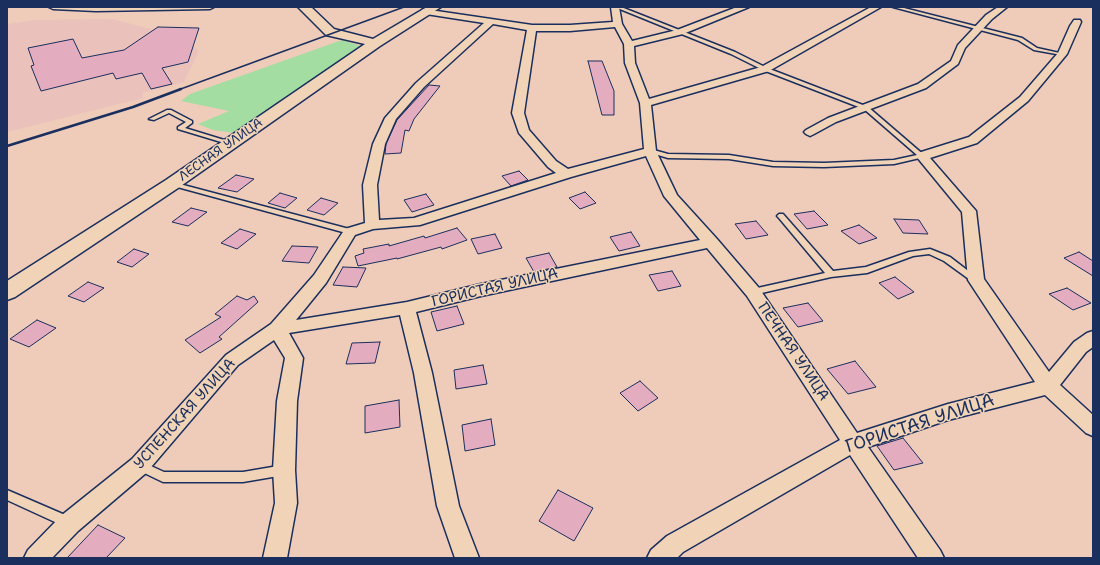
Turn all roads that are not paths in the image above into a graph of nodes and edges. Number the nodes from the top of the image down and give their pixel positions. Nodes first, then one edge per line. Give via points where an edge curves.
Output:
1 (57, 7) edge
2 (210, 7) edge
3 (304, 7) edge
4 (616, 7) edge
5 (745, 7) edge
6 (877, 7) edge
7 (895, 7) edge
8 (1003, 7) edge
9 (431, 9) edge
10 (490, 22) junction
11 (1077, 22) dead end
12 (618, 24) junction
13 (532, 28) junction
14 (978, 28) junction
15 (680, 32) junction
16 (375, 43) junction
17 (629, 44) junction
18 (1062, 54) junction
19 (765, 69) junction
20 (645, 102) junction
21 (866, 108) junction
22 (152, 119) dead end
23 (810, 132) dead end
24 (231, 143) junction
25 (650, 151) junction
26 (922, 156) junction
27 (566, 174) junction
28 (172, 184) junction
29 (781, 216) dead end
30 (372, 225) junction
31 (350, 232) junction
32 (712, 242) junction
33 (831, 274) junction
34 (976, 280) junction
35 (7, 292) edge
36 (753, 292) junction
37 (407, 308) junction
38 (277, 329) junction
39 (1093, 338) edge
40 (1048, 386) junction
41 (1093, 427) edge
42 (853, 443) junction
43 (139, 466) junction
44 (284, 470) junction
45 (7, 495) edge
46 (70, 523) junction
47 (671, 553) edge
48 (36, 558) edge
49 (275, 558) edge
50 (467, 558) edge
51 (932, 558) edge

1 - 2 street
3 - 16 main road via 330,32
4 - 12 street
4 - 15 lane
5 - 15 street
6 - 19 street
7 - 14 lane
8 - 14 street
9 - 10 street
9 - 16 main road, ЛЕСНАЯ УЛИЦА
10 - 13 street
10 - 30 street via 420,85 391,118 378,144 370,185
11 - 18 street
12 - 13 street
12 - 17 street
13 - 27 street via 518,113 523,130 552,164
14 - 18 lane via 1020,40 1036,49
14 - 21 street via 961,47 956,62 922,86
15 - 17 street
15 - 19 lane
16 - 24 main road, ЛЕСНАЯ УЛИЦА
17 - 20 street, ПЕЧНАЯ УЛИЦА via 630,63
18 - 26 street via 1024,99 973,140
19 - 20 street
19 - 21 lane
20 - 25 street, ПЕЧНАЯ УЛИЦА
21 - 23 street via 832,120
21 - 26 lane
22 - 24 lane via 169,111 190,122 180,128
24 - 28 main road, ЛЕСНАЯ УЛИЦА
25 - 26 lane via 668,156 729,157 773,164 824,165 894,162
25 - 27 street
25 - 32 street, ПЕЧНАЯ УЛИЦА via 671,196
26 - 34 street via 969,211
27 - 30 street via 415,222
28 - 31 lane
28 - 35 main road, ЛЕСНАЯ УЛИЦА
29 - 33 lane
30 - 31 street
31 - 38 street, УСПЕНСКАЯ УЛИЦА via 320,279
32 - 36 street, ПЕЧНАЯ УЛИЦА
32 - 37 street, ГОРИСТАЯ УЛИЦА
33 - 34 lane via 867,270 912,254 930,251 947,259
33 - 36 lane
34 - 40 street
36 - 42 street, ПЕЧНАЯ УЛИЦА
37 - 38 street, ГОРИСТАЯ УЛИЦА
37 - 50 street via 424,380 448,506
38 - 43 street, УСПЕНСКАЯ УЛИЦА via 232,360
38 - 44 street via 294,358 287,401
39 - 40 street via 1080,347
40 - 41 street
40 - 42 street, ГОРИСТАЯ УЛИЦА via 948,412
42 - 47 street, ГОРИСТАЯ УЛИЦА
42 - 51 street, ПЕЧНАЯ УЛИЦА
43 - 44 lane via 163,477 243,477
43 - 46 street, УСПЕНСКАЯ УЛИЦА
44 - 49 street via 286,503
45 - 46 lane
46 - 48 street, УСПЕНСКАЯ УЛИЦА

